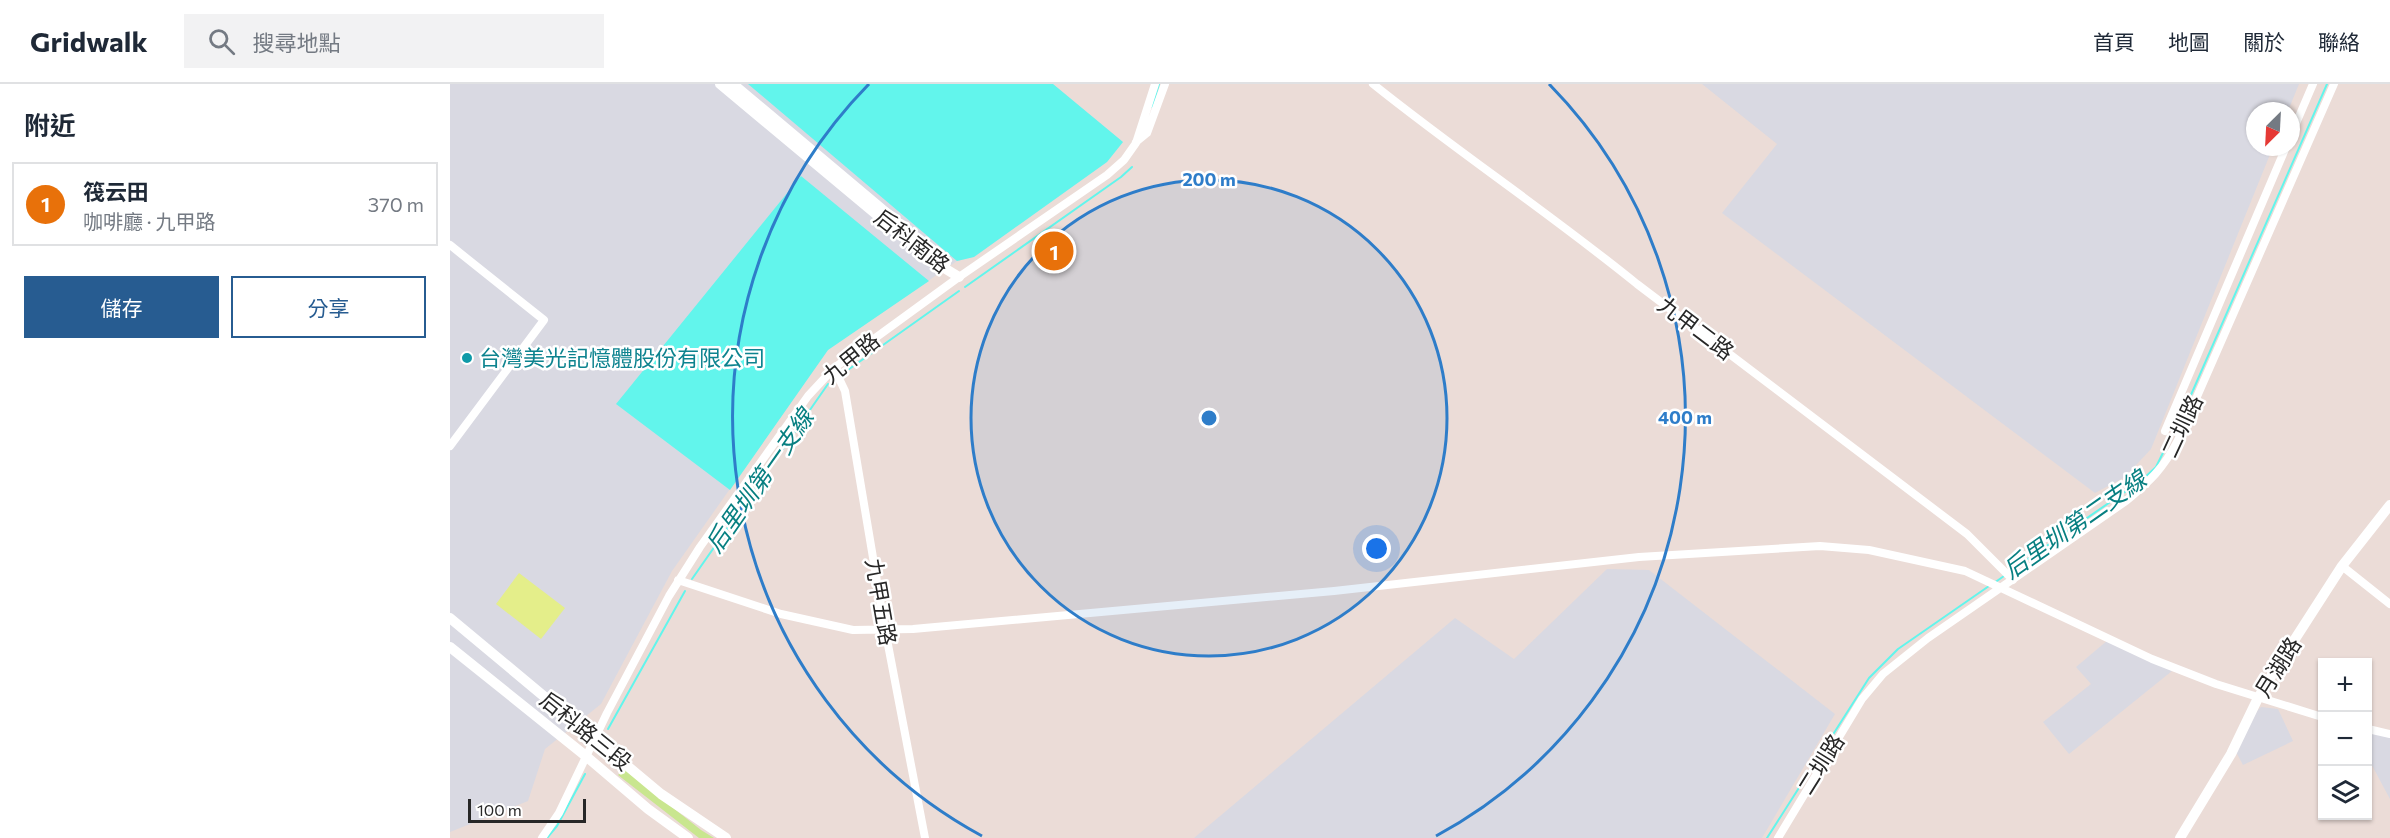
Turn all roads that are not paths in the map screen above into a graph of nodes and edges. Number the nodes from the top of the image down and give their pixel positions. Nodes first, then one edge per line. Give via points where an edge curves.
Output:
1 (720, 84) edge
2 (734, 84) edge
3 (1155, 84) edge
4 (1165, 84) edge
5 (1373, 84) edge
6 (2313, 84) edge
7 (2334, 84) edge
8 (2300, 114) edge
9 (1136, 143) junction
10 (2282, 156) edge
11 (450, 245) edge
12 (959, 277) junction
13 (834, 368) junction
14 (2165, 431) dead end
15 (450, 446) edge
16 (2390, 505) edge
17 (2342, 566) junction
18 (678, 580) junction
19 (2013, 580) junction
20 (2001, 587) junction
21 (2390, 604) edge
22 (450, 618) edge
23 (885, 629) junction
24 (450, 647) edge
25 (2258, 698) junction
26 (2318, 716) edge
27 (2372, 730) edge
28 (2390, 734) edge
29 (595, 739) junction
30 (587, 757) junction
31 (542, 838) edge
32 (688, 838) edge
33 (726, 838) edge
34 (925, 838) edge
35 (1778, 838) edge
36 (2180, 838) edge

1 - 12 street, 后科南路 via 931,260
2 - 12 street, 后科南路
3 - 9 street, 九甲路
4 - 9 street, 九甲路 via 1147,134
5 - 19 street, 九甲二路 via 1967,534
6 - 8 street
7 - 19 street, 二圳路 via 2168,459 2156,476 2126,501
9 - 12 street, 九甲路 via 1107,175
10 - 14 street
11 - 15 street via 544,320
12 - 13 street, 九甲路
13 - 18 street, 九甲路 via 808,396
13 - 23 street, 九甲五路 via 845,391
16 - 17 street, 月湖路
17 - 21 street
17 - 25 street, 月湖路
18 - 23 street via 781,614 853,630
18 - 29 street, 九甲路
19 - 20 street, 二圳路
20 - 23 street via 1965,571 1930,563 1869,550 1820,546 1639,557 966,626
20 - 25 street via 2152,659
20 - 35 street, 二圳路 via 1882,674 1862,699
22 - 29 street, 后科路三段
23 - 34 street, 九甲五路
24 - 30 street, 后科路三段
25 - 26 street
25 - 36 street, 月湖路 via 2231,754
27 - 28 street
29 - 30 street, 九甲路
29 - 33 street, 后科路三段 via 662,794
30 - 31 street, 九甲路
30 - 32 street, 后科路三段

